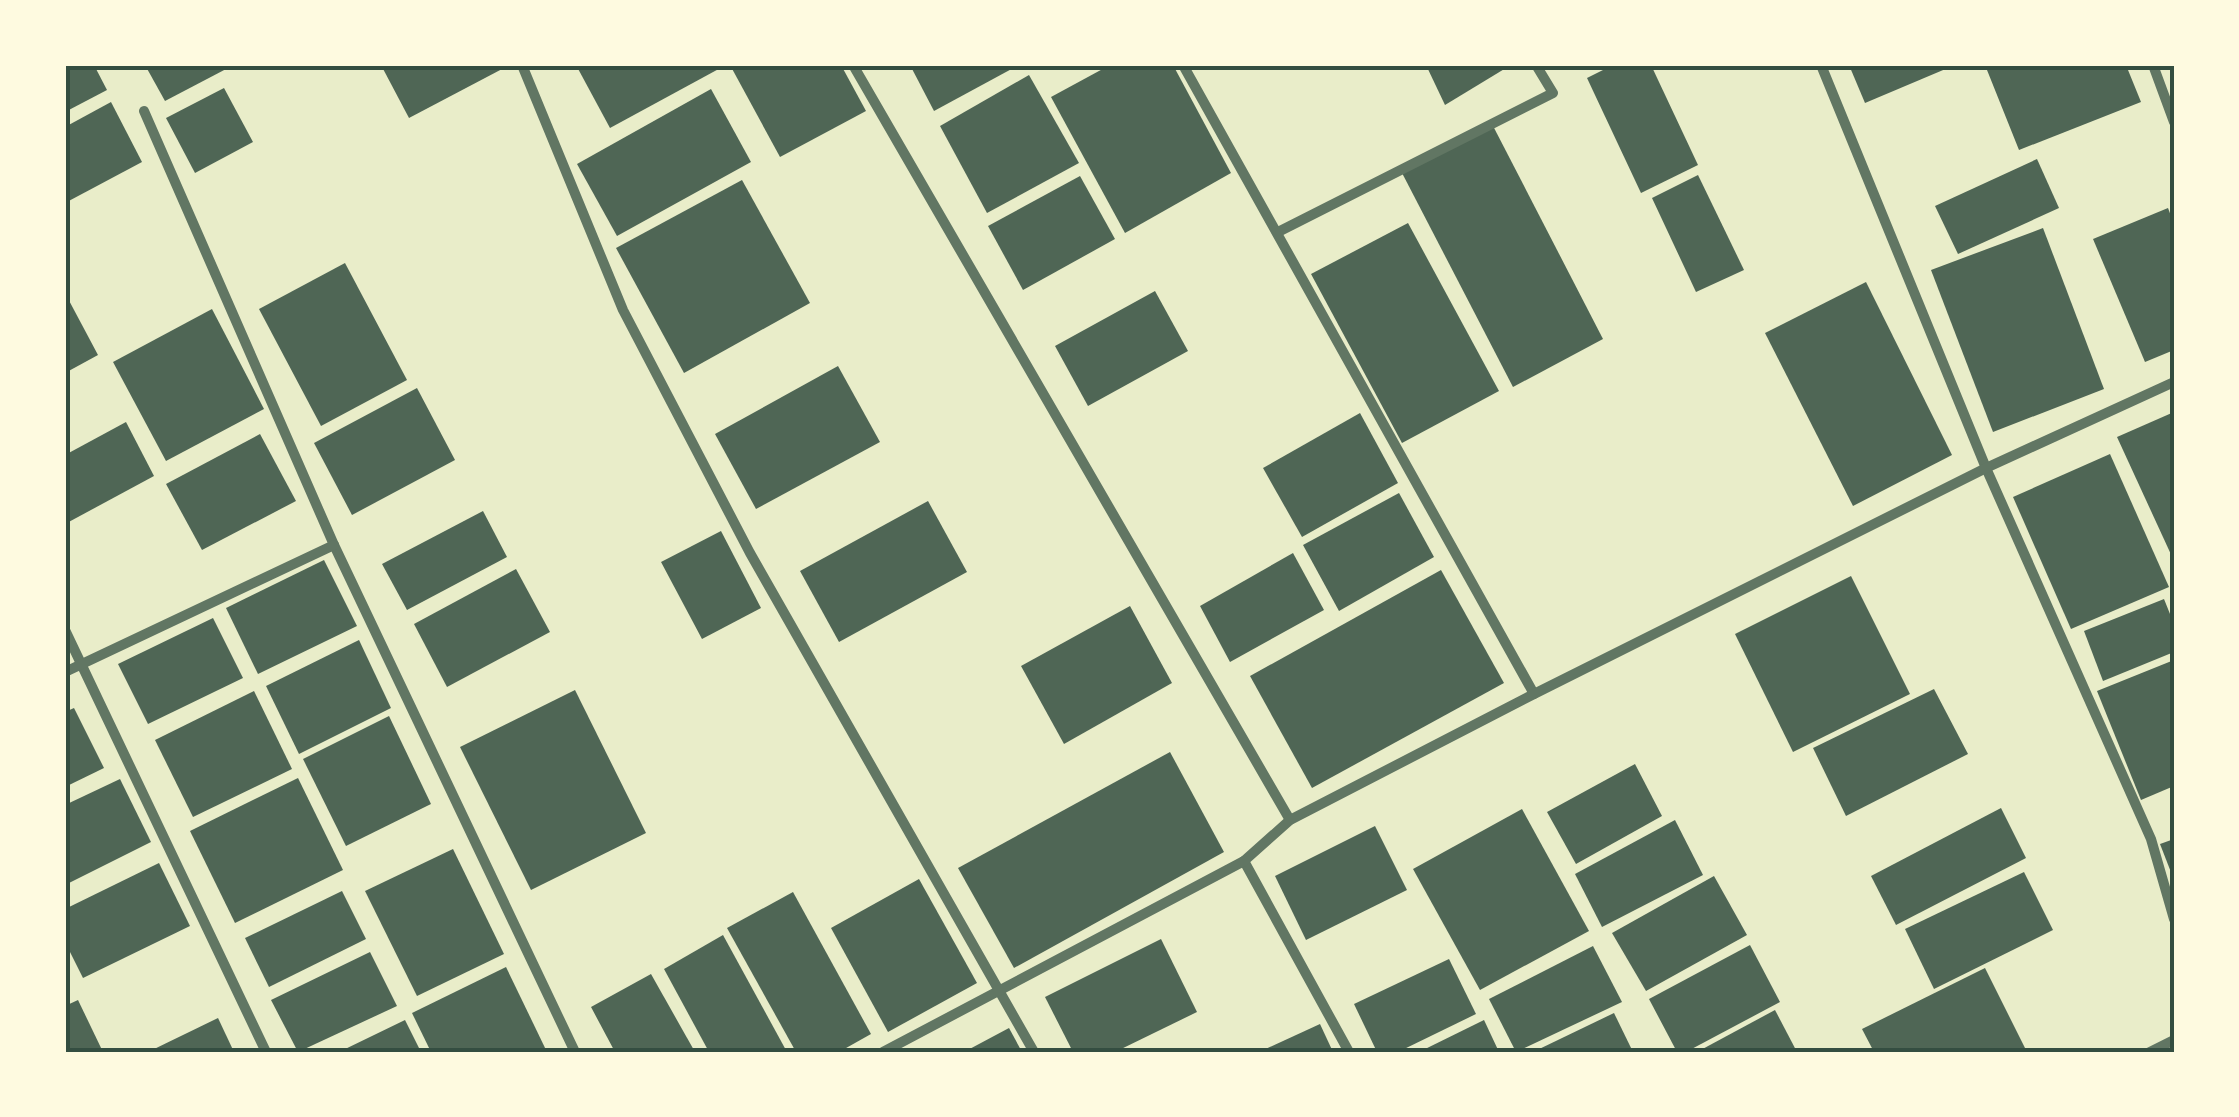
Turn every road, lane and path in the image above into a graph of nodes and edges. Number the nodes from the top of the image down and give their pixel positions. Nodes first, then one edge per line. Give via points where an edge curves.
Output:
1 (522, 65) edge
2 (853, 65) edge
3 (1183, 65) edge
4 (1536, 65) edge
5 (1822, 65) edge
6 (2152, 65) edge
7 (144, 111) dead end
8 (2174, 122) edge
9 (1280, 231) junction
10 (2174, 382) edge
11 (1986, 468) junction
12 (334, 545) junction
13 (65, 630) edge
14 (81, 664) junction
15 (65, 672) edge
16 (1534, 694) junction
17 (1290, 820) junction
18 (1244, 861) junction
19 (2174, 919) edge
20 (999, 994) junction
21 (2174, 1040) edge
22 (266, 1052) edge
23 (576, 1052) edge
24 (883, 1052) edge
25 (1034, 1052) edge
26 (1349, 1052) edge
27 (2150, 1052) edge

1 - 20 street via 624,310 750,554
2 - 17 street
3 - 9 street
4 - 9 street via 1553,93
5 - 11 street
6 - 8 street
7 - 12 street
9 - 16 street
10 - 11 street
11 - 16 street
11 - 19 street via 2151,838
12 - 14 street
12 - 23 street
13 - 14 street
14 - 15 street
14 - 22 street
16 - 17 street
17 - 18 street
18 - 20 street
18 - 26 street
20 - 24 street
20 - 25 street
21 - 27 street

